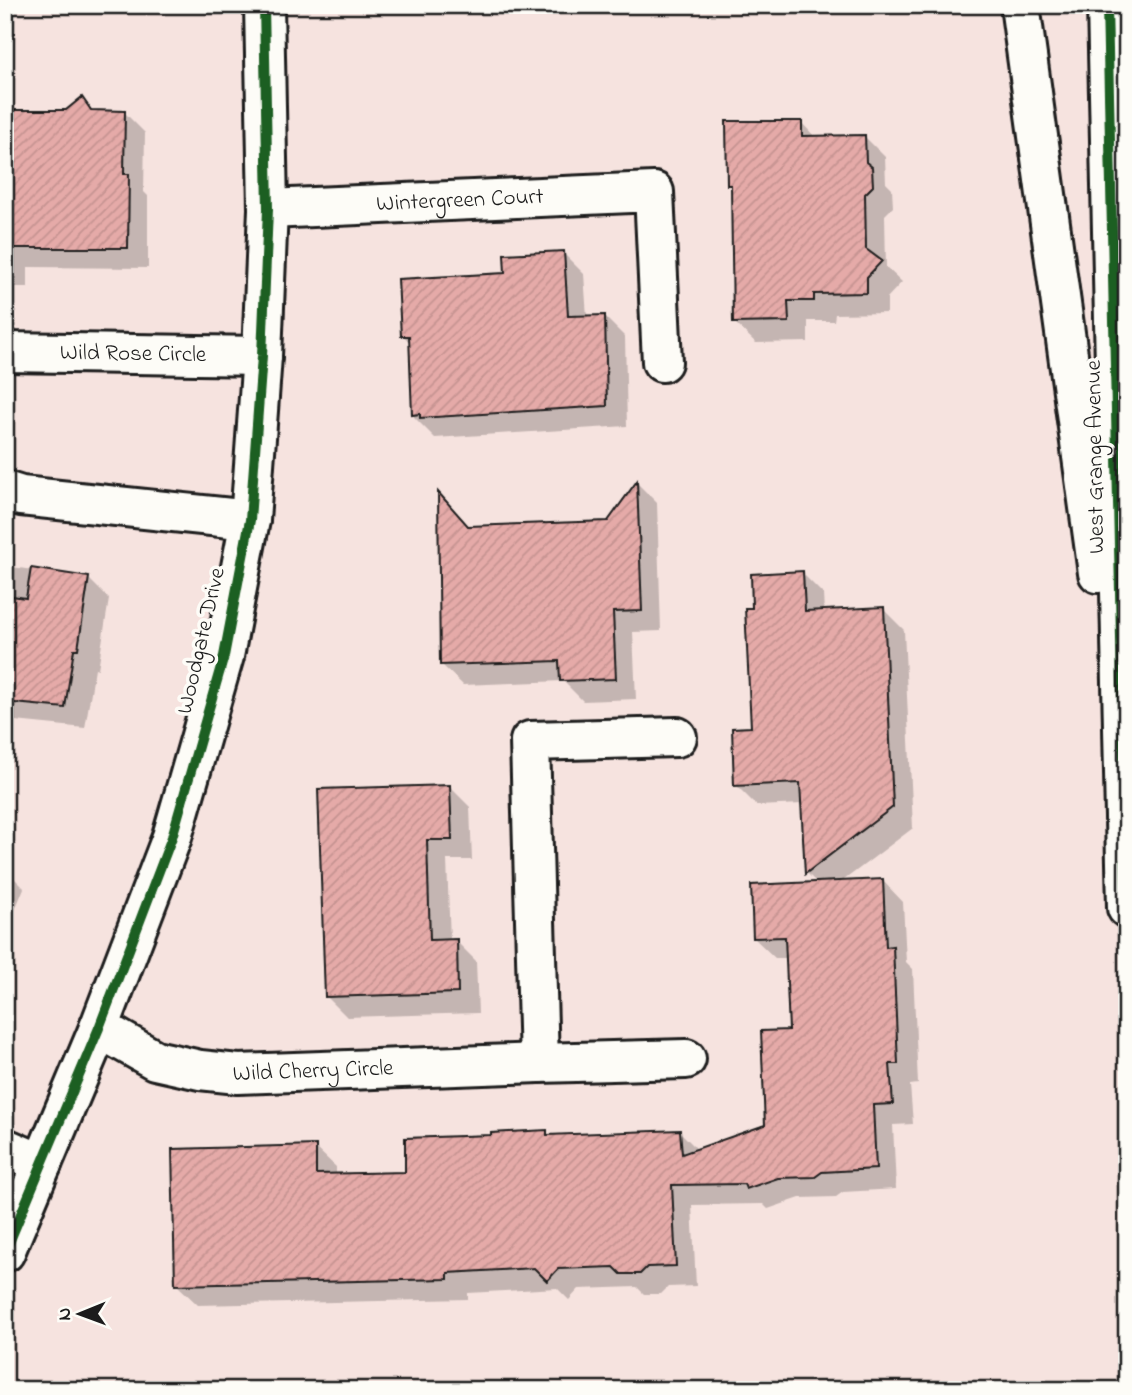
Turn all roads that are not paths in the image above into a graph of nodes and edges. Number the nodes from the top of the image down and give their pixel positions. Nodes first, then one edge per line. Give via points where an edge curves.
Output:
1 (264, 5) edge
2 (1020, 5) edge
3 (1107, 5) edge
4 (268, 209) junction
5 (5, 352) edge
6 (262, 356) junction
7 (662, 362) dead end
8 (5, 491) edge
9 (250, 520) junction
10 (677, 737) dead end
11 (1123, 752) junction
12 (1127, 908) edge
13 (99, 1028) junction
14 (686, 1059) dead end
15 (539, 1063) junction
16 (5, 1148) edge
17 (42, 1164) junction
18 (5, 1252) edge

1 - 4 street, Woodgate Drive
2 - 11 street, West Grange Avenue
3 - 11 street, West Grange Avenue
4 - 6 street, Woodgate Drive
4 - 7 street, Wintergreen Court via 654,192
5 - 6 street, Wild Rose Circle
6 - 9 street, Woodgate Drive
8 - 9 street
9 - 13 street, Woodgate Drive via 224,656 172,837
10 - 15 street via 530,741
11 - 12 street, West Grange Avenue
13 - 15 street, Wild Cherry Circle via 155,1060 238,1074
13 - 17 street, Woodgate Drive
14 - 15 street, Wild Cherry Circle
16 - 17 street
17 - 18 street, Woodgate Drive

